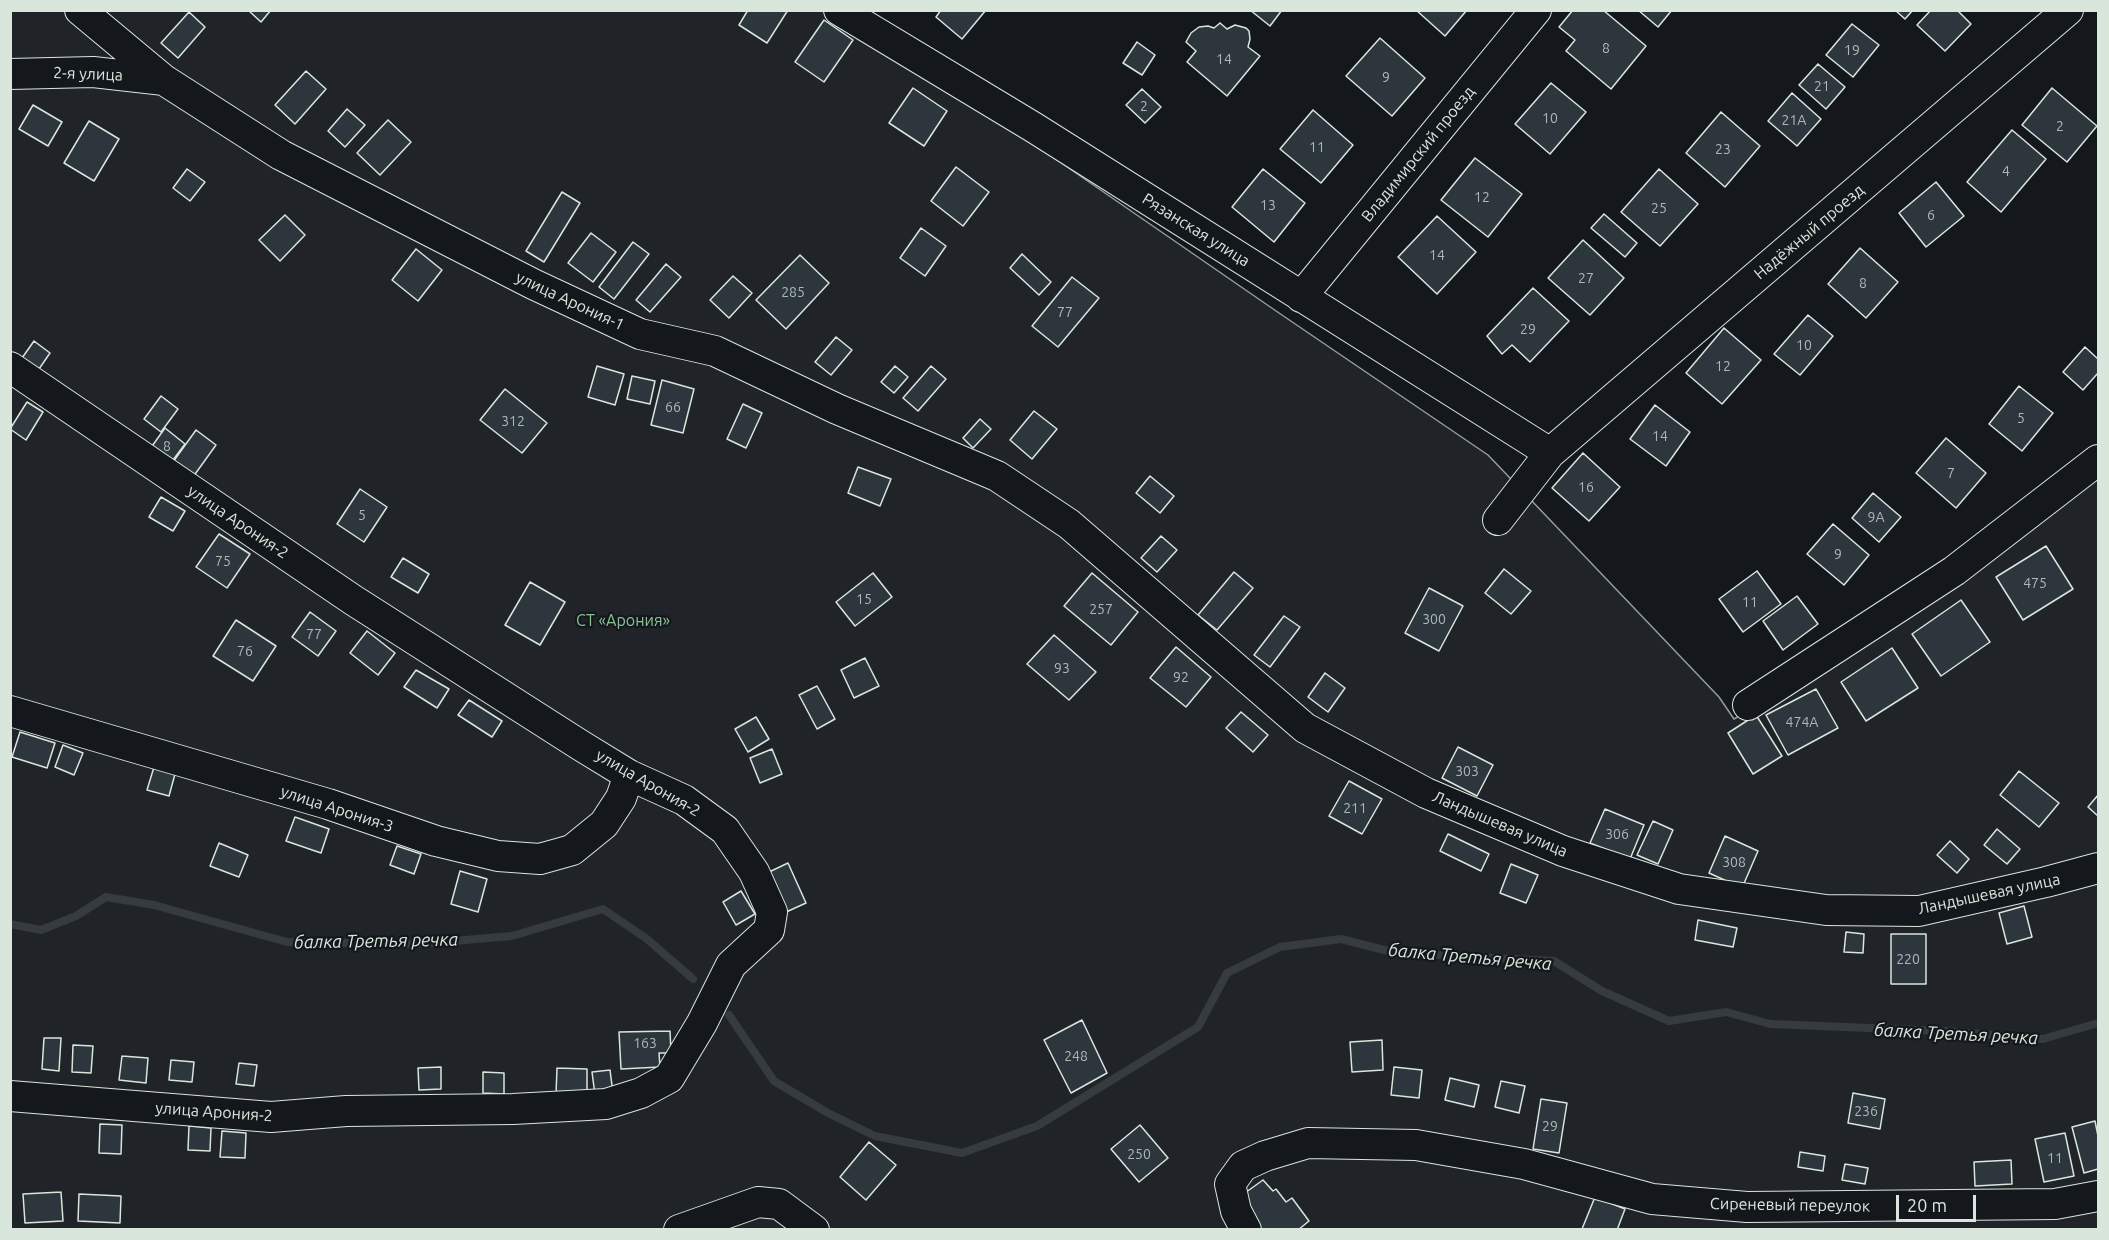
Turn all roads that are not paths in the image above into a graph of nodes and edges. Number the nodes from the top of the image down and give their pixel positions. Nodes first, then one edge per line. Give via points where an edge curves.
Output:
1 (80, 10) edge
2 (840, 10) edge
3 (1536, 10) edge
4 (2068, 10) edge
5 (10, 74) edge
6 (164, 80) junction
7 (1301, 297) junction
8 (10, 367) edge
9 (1550, 453) junction
10 (2098, 460) edge
11 (997, 476) joint
12 (1498, 520) dead end
13 (1748, 705) dead end
14 (10, 711) edge
15 (630, 775) junction
16 (2098, 868) edge
17 (10, 1096) edge
18 (2098, 1196) edge
19 (679, 1230) edge
20 (814, 1230) edge
21 (1246, 1230) edge

1 - 6 street
2 - 7 street, Рязанская улица
3 - 7 street, Владимирский проезд
4 - 9 street, Надёжный проезд
5 - 6 street, 2-я улица via 93,72
6 - 11 street, улица Арония-1 via 281,155 533,284 640,334 715,351 837,409
7 - 9 street, Рязанская улица
8 - 15 street, улица Арония-2 via 352,600
9 - 12 street, Надёжный проезд
10 - 13 street via 1954,571
11 - 16 street, Ландышевая улица via 1069,524 1305,728 1426,793 1563,851 1679,889 1826,910 1919,911
14 - 15 street, улица Арония-3 via 328,804 436,841 498,856 540,860 572,850 604,824
15 - 17 street, улица Арония-2 via 684,800 725,830 754,872 772,912 769,930 731,965 669,1078 641,1093 606,1104 346,1110 272,1117
18 - 21 street, Сиреневый переулок via 2055,1204 1747,1207 1652,1199 1524,1164 1416,1145 1308,1143 1265,1156 1243,1166 1236,1175 1230,1184 1236,1211
19 - 20 street via 758,1202 779,1204

